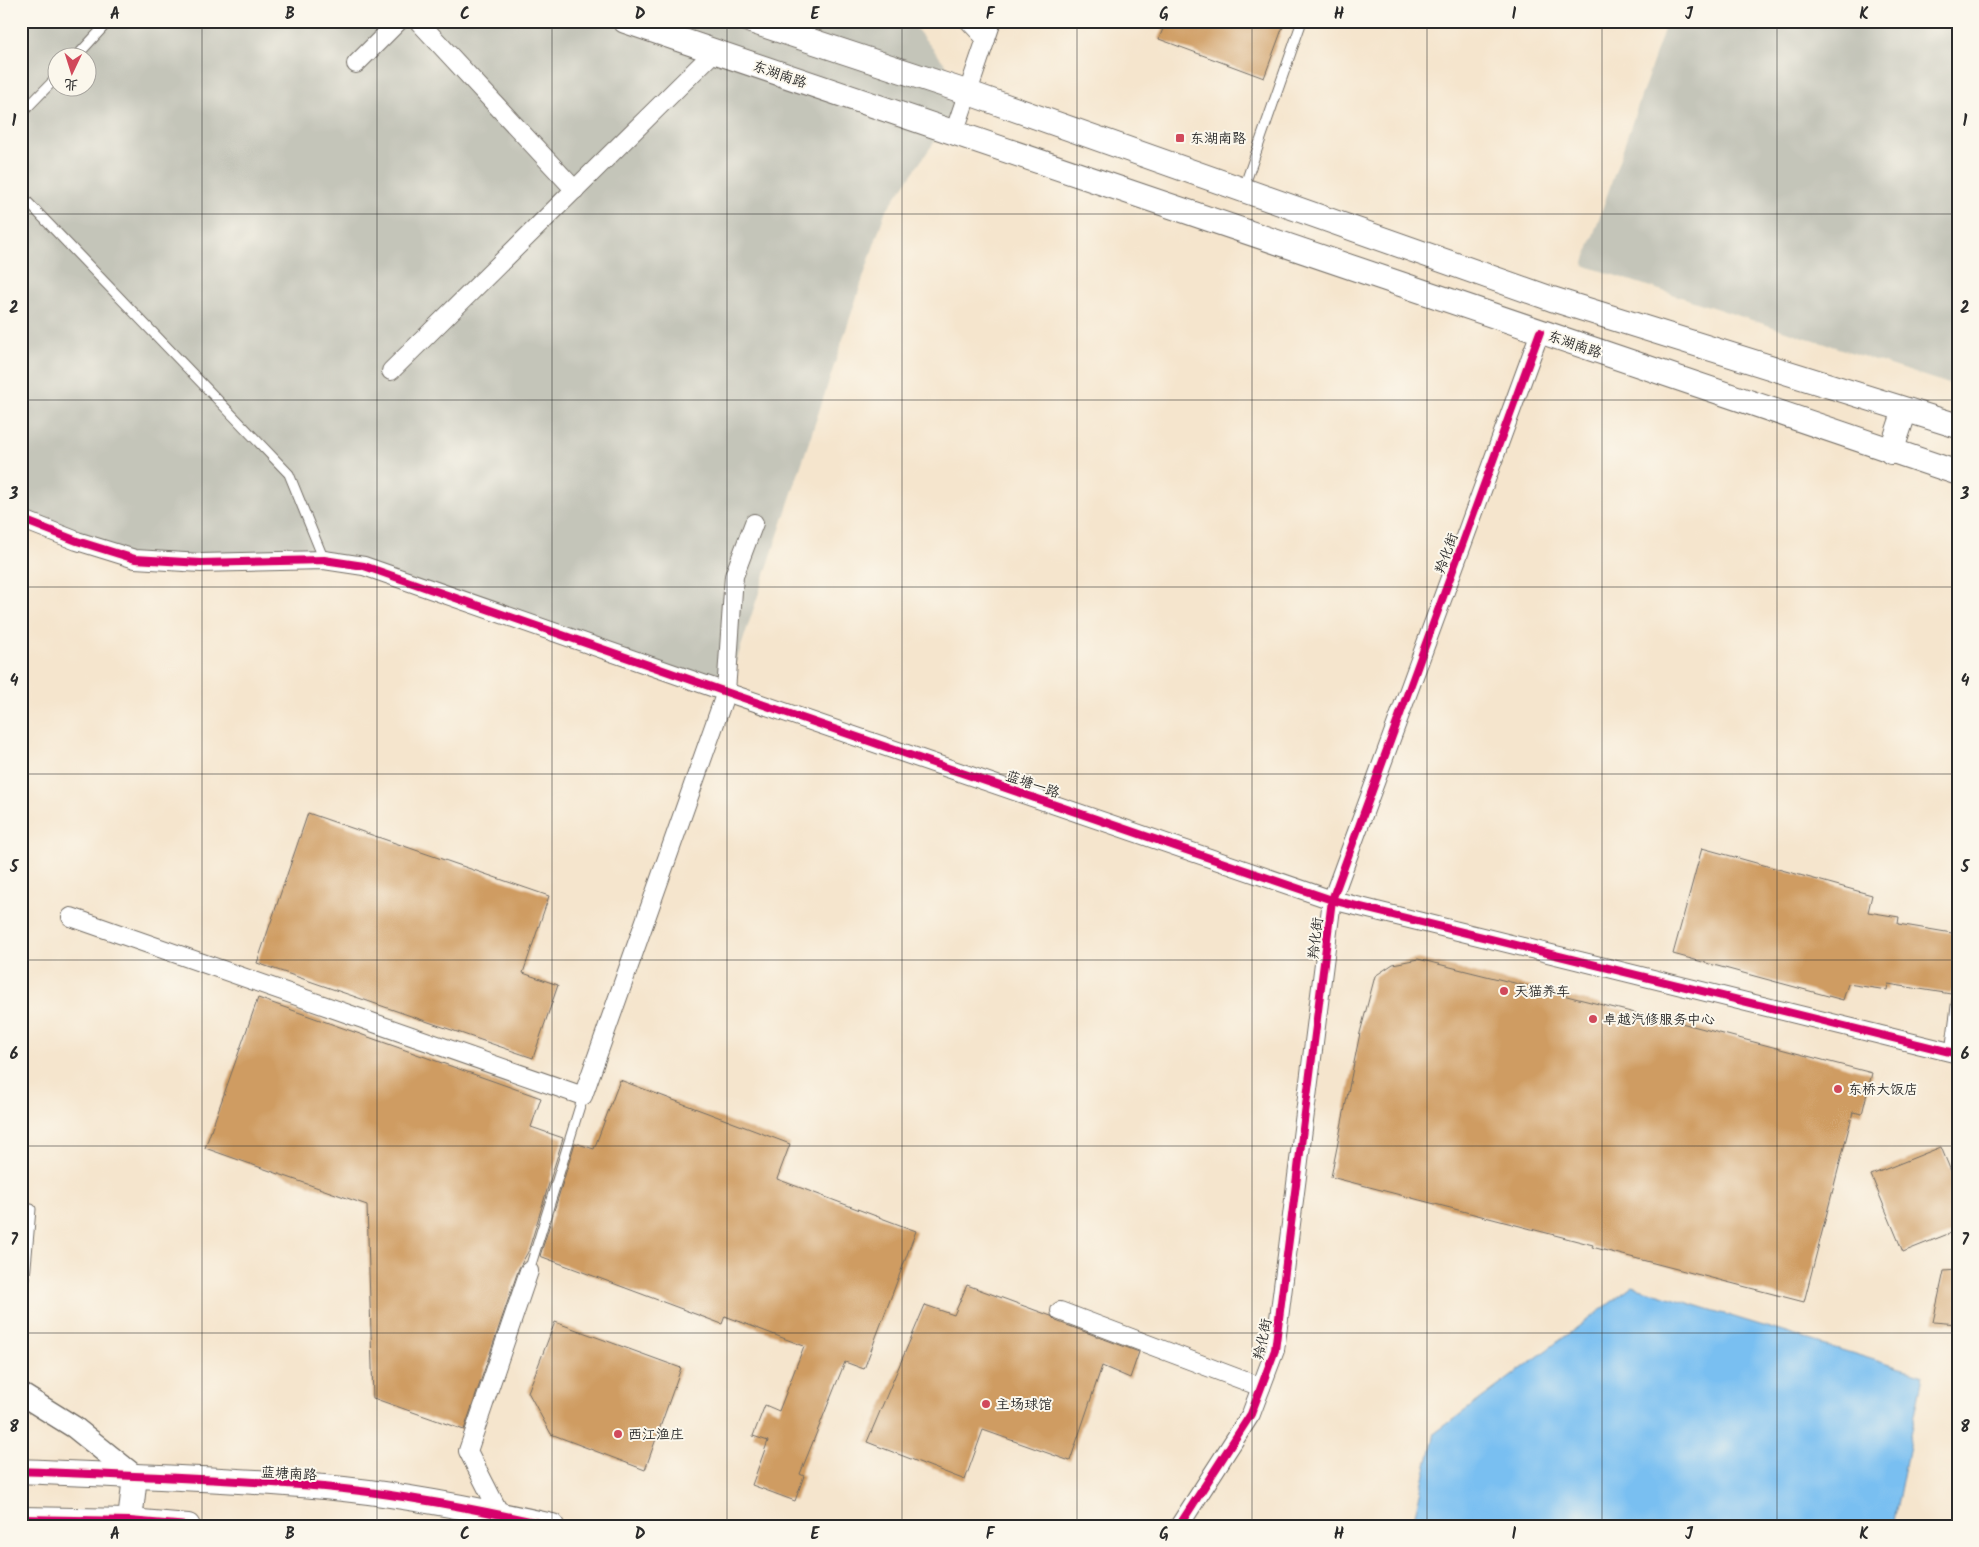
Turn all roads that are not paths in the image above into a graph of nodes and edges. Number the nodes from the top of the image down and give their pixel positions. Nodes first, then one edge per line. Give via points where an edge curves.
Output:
1 (109, 21) edge
2 (399, 21) edge
3 (418, 21) edge
4 (625, 21) edge
5 (751, 21) edge
6 (969, 21) edge
7 (992, 21) edge
8 (1302, 21) edge
9 (986, 39) junction
10 (83, 48) edge
11 (714, 52) junction
12 (356, 64) dead end
13 (48, 86) edge
14 (969, 93) junction
15 (21, 114) edge
16 (954, 133) junction
17 (575, 190) junction
18 (1243, 190) junction
19 (21, 195) edge
20 (1540, 332) junction
21 (391, 371) dead end
22 (1905, 410) junction
23 (1958, 426) edge
24 (1891, 452) junction
25 (1958, 473) edge
26 (21, 519) edge
27 (754, 523) dead end
28 (324, 560) junction
29 (726, 692) junction
30 (1332, 900) junction
31 (72, 918) dead end
32 (1958, 991) edge
33 (1954, 1053) edge
34 (583, 1096) junction
35 (31, 1209) dead end
36 (529, 1271) joint
37 (21, 1279) edge
38 (1060, 1311) dead end
39 (1261, 1387) junction
40 (21, 1394) edge
41 (21, 1471) edge
42 (135, 1476) junction
43 (500, 1514) junction
44 (21, 1519) edge
45 (130, 1521) junction
46 (188, 1526) edge
47 (552, 1526) edge
48 (1179, 1526) edge

1 - 10 lane
2 - 12 street
3 - 17 street
4 - 11 main road, 东湖南路
5 - 14 main road
6 - 9 street
7 - 9 street
8 - 18 lane
9 - 14 street
11 - 16 main road, 东湖南路
11 - 17 street
13 - 15 lane
14 - 16 street
14 - 18 main road
16 - 20 main road, 东湖南路
17 - 21 street
18 - 22 main road via 1552,299
19 - 28 lane via 289,474
20 - 24 main road, 东湖南路
20 - 30 street, 羚化街
22 - 23 main road
22 - 24 main road
24 - 25 main road, 东湖南路
26 - 28 street, 蓝塘一路 via 135,559 200,563
27 - 29 street via 734,576
28 - 29 street, 蓝塘一路 via 364,566
29 - 30 street, 蓝塘一路
29 - 34 street
30 - 33 street, 蓝塘一路
30 - 39 street, 羚化街 via 1276,1350
31 - 34 street
32 - 33 lane
34 - 36 lane
35 - 37 lane via 25,1278
36 - 43 street via 468,1451
38 - 39 street
39 - 48 street, 羚化街 via 1251,1414
40 - 42 street via 74,1427
41 - 42 main road, 蓝塘南路
42 - 43 main road, 蓝塘南路 via 325,1487
42 - 45 main road
43 - 47 main road, 蓝塘南路
44 - 45 main road
45 - 46 main road

